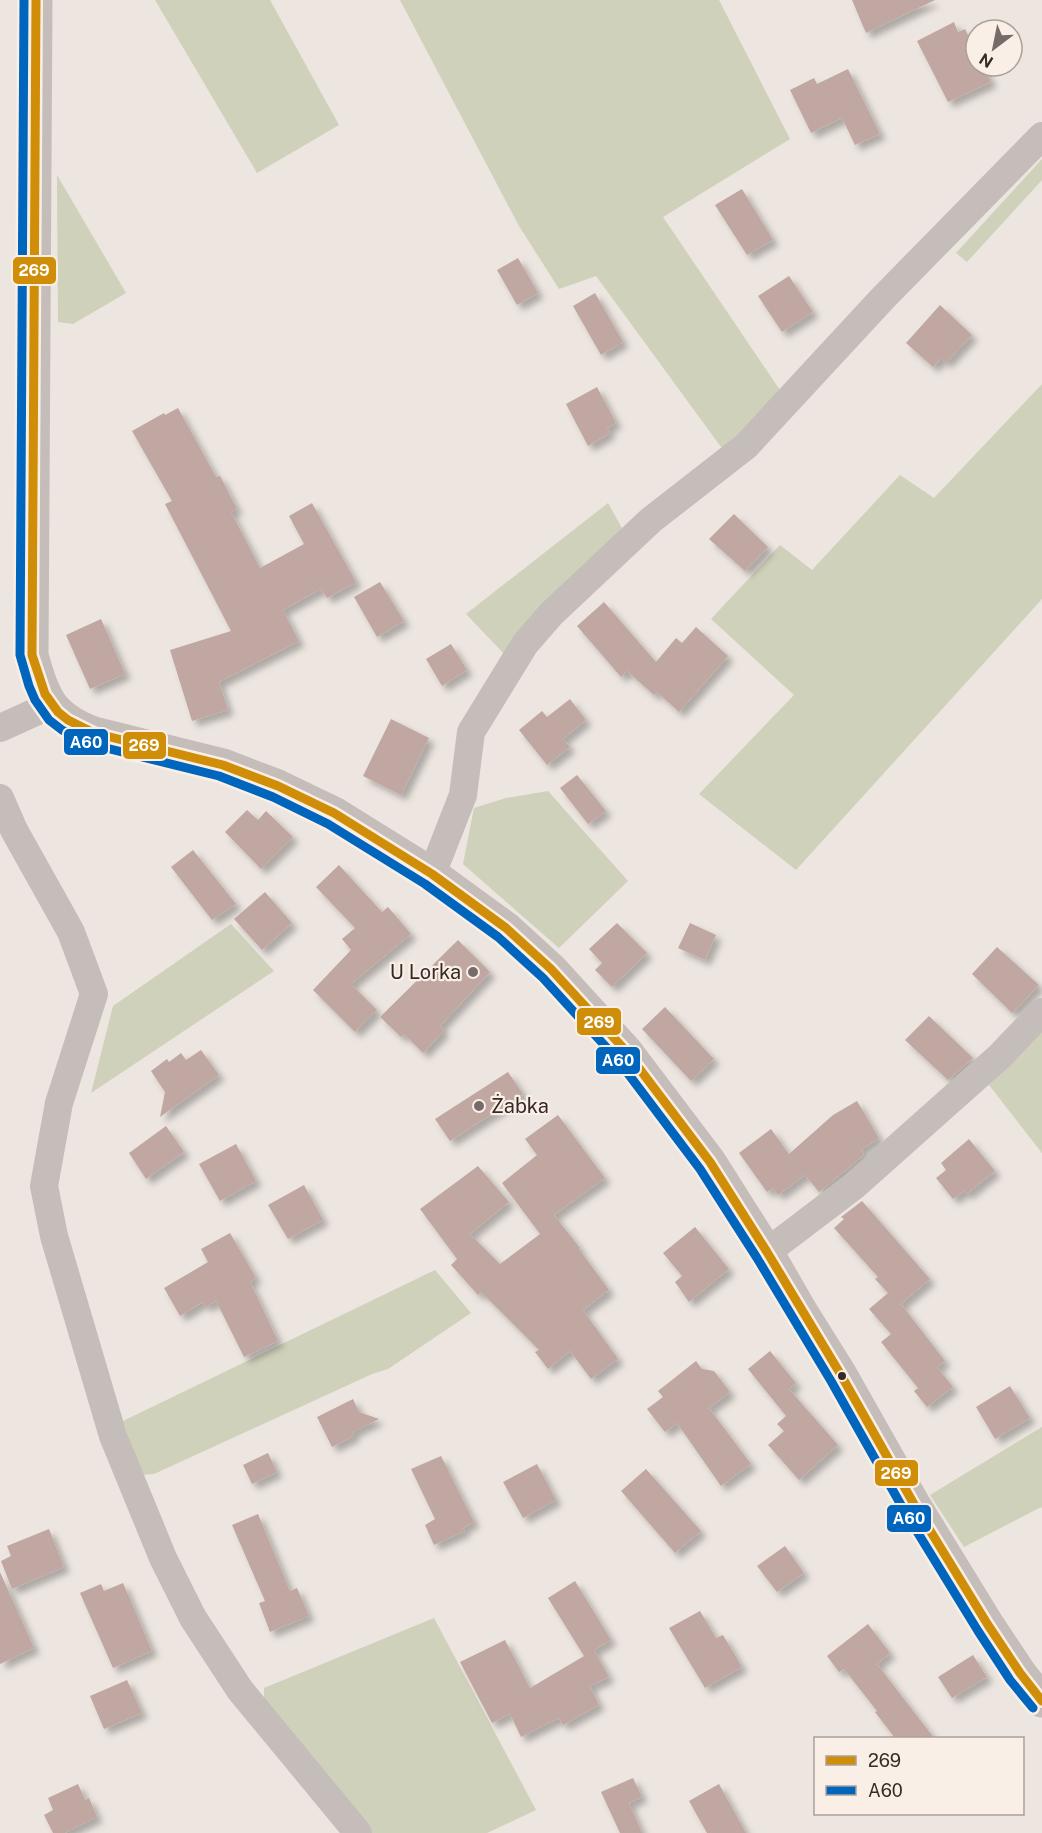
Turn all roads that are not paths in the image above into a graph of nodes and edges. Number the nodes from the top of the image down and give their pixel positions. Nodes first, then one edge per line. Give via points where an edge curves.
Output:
1 (36, 0) edge
2 (1042, 136) edge
3 (51, 705) junction
4 (0, 728) edge
5 (0, 798) edge
6 (432, 874) junction
7 (1042, 1012) edge
8 (767, 1252) junction
9 (1042, 1701) edge
10 (358, 1833) edge

1 - 3 street via 32,655
2 - 6 street via 883,298 746,446 651,520 551,614 525,644 471,732 463,795
3 - 4 street
3 - 6 street via 80,728 223,765 278,786 334,813
5 - 10 street via 71,932 94,994 59,1103 44,1186 54,1236 113,1436 163,1558 193,1618 240,1690
6 - 8 street via 519,939 616,1039 704,1153
7 - 8 street via 1000,1056 854,1186
8 - 9 street via 915,1506 988,1625

